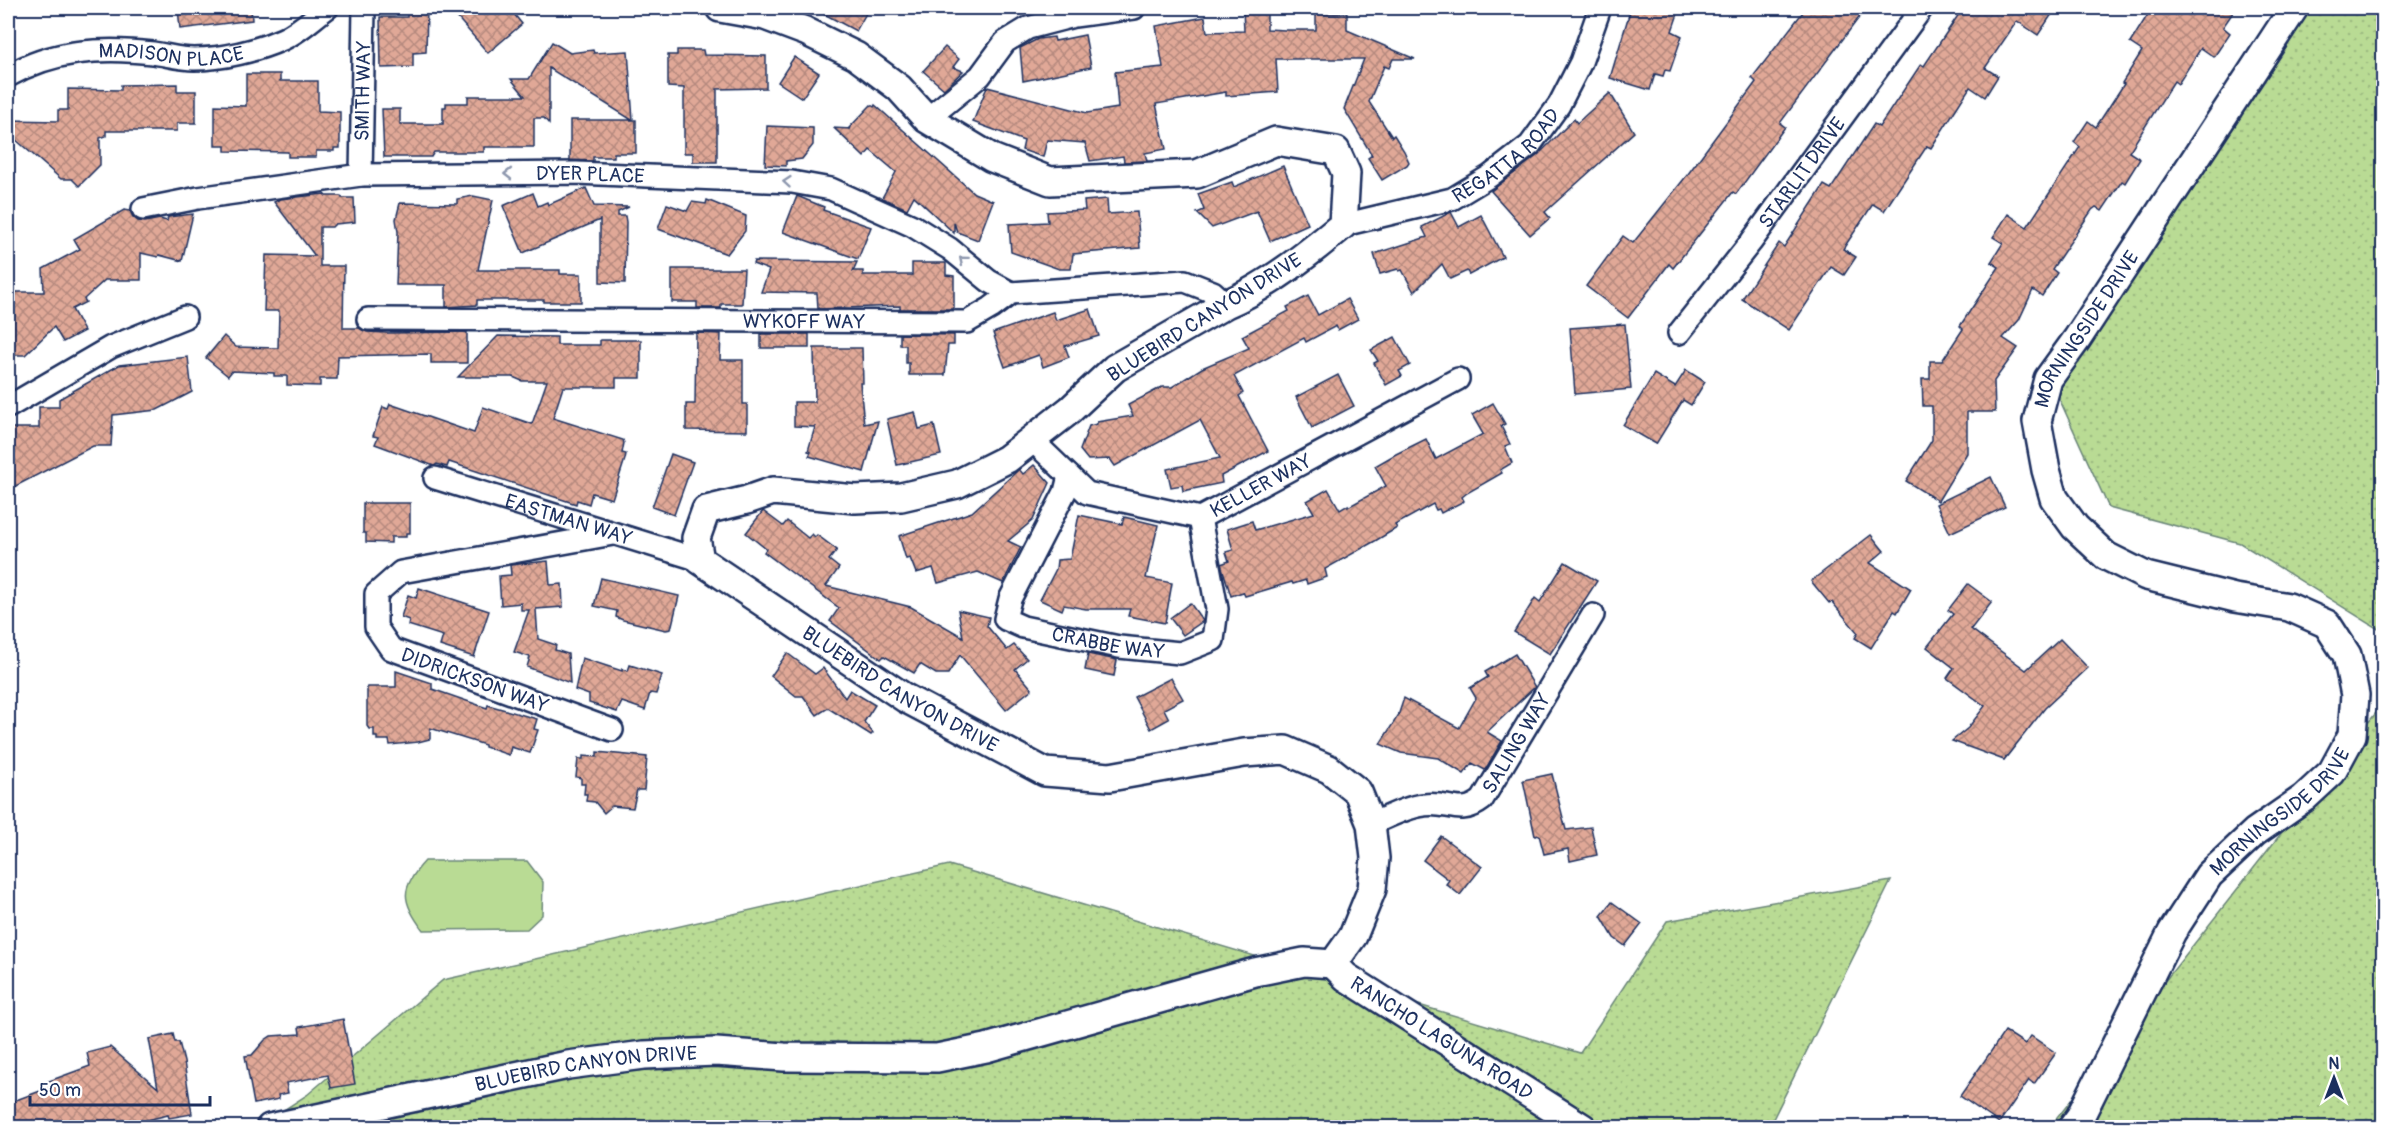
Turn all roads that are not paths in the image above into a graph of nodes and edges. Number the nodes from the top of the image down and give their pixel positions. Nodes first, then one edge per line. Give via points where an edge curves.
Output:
1 (327, 8) edge
2 (364, 8) edge
3 (720, 8) edge
4 (1134, 8) edge
5 (1600, 8) edge
6 (1922, 8) edge
7 (2294, 8) edge
8 (8, 76) edge
9 (927, 119) junction
10 (361, 175) junction
11 (142, 209) dead end
12 (1343, 225) junction
13 (1011, 293) junction
14 (1226, 304) junction
15 (185, 317) dead end
16 (368, 319) dead end
17 (1679, 333) dead end
18 (1458, 379) dead end
19 (8, 407) edge
20 (1032, 440) junction
21 (1069, 476) junction
22 (435, 478) dead end
23 (1200, 518) junction
24 (613, 534) junction
25 (700, 560) junction
26 (1593, 615) dead end
27 (612, 730) dead end
28 (1371, 824) junction
29 (1333, 964) junction
30 (270, 1128) edge
31 (1583, 1128) edge
32 (2072, 1128) edge

1 - 8 street, MADISON PLACE via 283,39 229,56 192,59 82,50 51,56
2 - 10 street, SMITH WAY
3 - 9 street via 765,16 856,56 900,88
4 - 9 street via 1074,16 1028,28 1005,42 980,76
5 - 12 street, REGATTA ROAD via 1581,62 1559,105 1530,145 1452,199
6 - 17 street, STARLIT DRIVE via 1751,242
7 - 32 street, MORNINGSIDE DRIVE via 2048,379 2037,421 2055,498 2074,527 2106,556 2146,576 2289,607 2327,624 2347,655 2355,695 2352,735 2332,772 2304,798 2255,832 2209,875 2172,932
9 - 12 street via 992,158 1050,181 1197,174 1276,141 1336,151 1346,173
10 - 11 street, DYER PLACE
13 -> 10 street, DYER PLACE via 912,226 831,189 792,182 576,173
12 - 14 street, BLUEBIRD CANYON DRIVE via 1315,249
13 - 14 street via 1185,281 1213,292
13 - 16 street, WYKOFF WAY via 967,322
14 - 20 street, BLUEBIRD CANYON DRIVE via 1115,368
15 - 19 street via 111,347
18 - 23 street, KELLER WAY
20 - 21 street, KELLER WAY
20 - 25 street, BLUEBIRD CANYON DRIVE via 1007,459 957,484 901,497 855,499 773,491 706,510 696,538
21 - 23 street, KELLER WAY via 1087,494
21 - 23 street, CRABBE WAY via 1058,508 1010,599 1005,620 1023,627 1119,646 1180,653 1213,640 1217,609
22 - 24 street, EASTMAN WAY
24 - 25 street, EASTMAN WAY
24 - 27 street, DIDRICKSON WAY via 401,572 376,594 376,627 391,649
25 - 28 street, BLUEBIRD CANYON DRIVE via 905,698 1045,772 1110,777 1244,753 1285,750 1329,769 1358,792
26 - 28 street, SALING WAY via 1482,800 1459,809 1436,804 1420,806
28 - 29 street, BLUEBIRD CANYON DRIVE via 1375,858 1372,889 1353,936
29 - 30 street, BLUEBIRD CANYON DRIVE via 1304,962 1255,972 986,1048 937,1058 784,1057 716,1052 644,1055 568,1065
29 - 31 street, RANCHO LAGUNA ROAD via 1346,977

